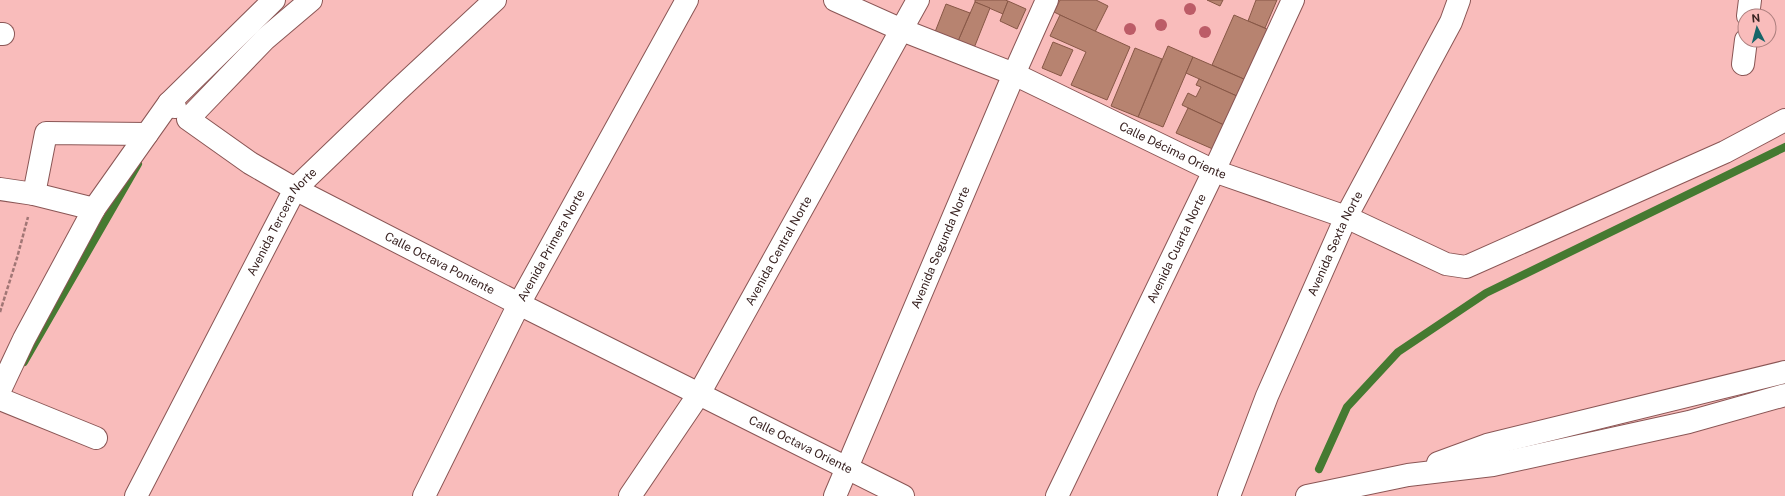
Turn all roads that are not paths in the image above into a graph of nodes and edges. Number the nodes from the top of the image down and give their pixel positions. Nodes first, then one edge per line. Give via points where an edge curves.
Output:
1 (274, 0) edge
2 (312, 0) edge
3 (496, 0) edge
4 (687, 0) edge
5 (834, 0) edge
6 (918, 0) edge
7 (1048, 0) edge
8 (1293, 0) edge
9 (1459, 0) edge
10 (902, 30) junction
11 (1745, 48) edge
12 (1743, 64) dead end
13 (1014, 74) junction
14 (177, 110) junction
15 (1785, 120) edge
16 (147, 134) junction
17 (1214, 171) junction
18 (0, 189) edge
19 (295, 189) junction
20 (34, 194) junction
21 (94, 209) junction
22 (1346, 217) junction
23 (519, 304) junction
24 (1785, 372) edge
25 (0, 390) edge
26 (699, 394) junction
27 (1785, 395) edge
28 (0, 399) edge
29 (96, 438) dead end
30 (847, 468) junction
31 (1408, 475) junction
32 (1319, 495) edge
33 (136, 496) edge
34 (424, 496) edge
35 (630, 496) edge
36 (834, 496) edge
37 (903, 496) edge
38 (1058, 496) edge
39 (1229, 496) edge

1 - 14 street
2 - 14 street
3 - 19 street, Avenida Tercera Norte
4 - 23 street, Avenida Primera Norte
5 - 10 street, Calle Décima Oriente
6 - 10 street, Avenida Central Norte
7 - 13 street, Avenida Segunda Norte
8 - 17 street, Avenida Cuarta Norte
9 - 22 street, Avenida Sexta Norte via 1451,22
10 - 13 street, Calle Décima Oriente
10 - 26 street, Avenida Central Norte
11 - 12 street
13 - 17 street, Calle Décima Oriente
13 - 30 street, Avenida Segunda Norte
14 - 16 street
14 - 19 street, Calle Octava Poniente via 250,163
15 - 22 street, Calle Décima Oriente via 1726,152 1466,266 1446,264
16 - 20 street via 46,133
16 - 21 street
17 - 22 street, Calle Décima Oriente
17 - 38 street, Avenida Cuarta Norte
18 - 20 street
19 - 23 street, Calle Octava Poniente
19 - 33 street, Avenida Tercera Norte
20 - 21 street
21 - 25 street via 24,339
22 - 39 street, Avenida Sexta Norte via 1267,396
23 - 26 street, Calle Octava Poniente
23 - 34 street, Avenida Primera Norte
24 - 31 street via 1487,445
26 - 30 street, Calle Octava Oriente
26 - 35 street, Avenida Central Norte
27 - 31 street via 1688,422 1508,462
28 - 29 street
30 - 36 street, Avenida Segunda Norte
30 - 37 street, Calle Octava Oriente
31 - 32 street

